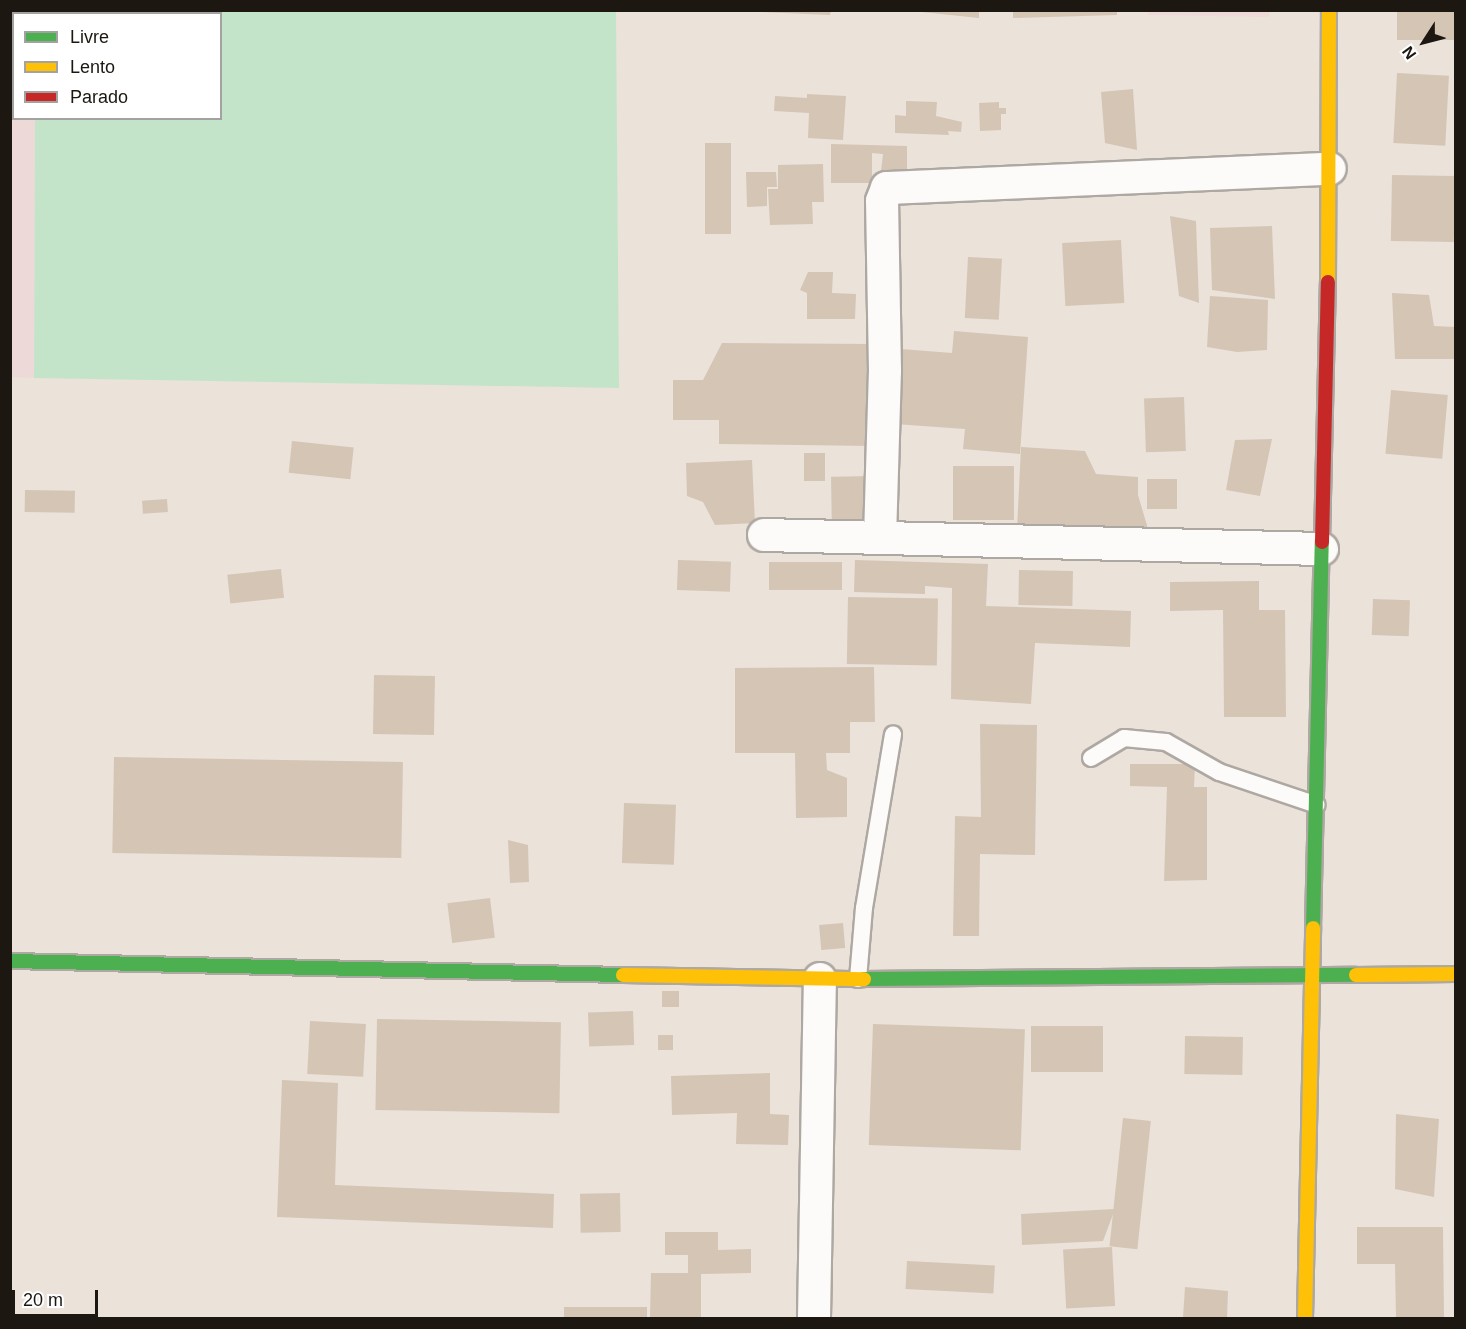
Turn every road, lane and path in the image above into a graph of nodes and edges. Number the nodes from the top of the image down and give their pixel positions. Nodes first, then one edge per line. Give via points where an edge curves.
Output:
1 (1329, 10) edge
2 (1330, 170) junction
3 (764, 535) dead end
4 (880, 538) junction
5 (1322, 549) junction
6 (892, 734) dead end
7 (1091, 758) dead end
8 (1317, 805) junction
9 (10, 961) edge
10 (1313, 974) junction
11 (1455, 974) edge
12 (820, 979) junction
13 (858, 979) junction
14 (814, 1318) edge
15 (1305, 1318) edge

1 - 2 street
2 - 4 street via 887,188 882,201 885,371
2 - 5 street
3 - 4 street
4 - 5 street
5 - 8 street
6 - 13 lane via 864,908
7 - 8 lane via 1124,738 1166,742 1219,772
8 - 10 street
9 - 12 street
10 - 11 street
10 - 13 street
10 - 15 street
12 - 13 street
12 - 14 street

